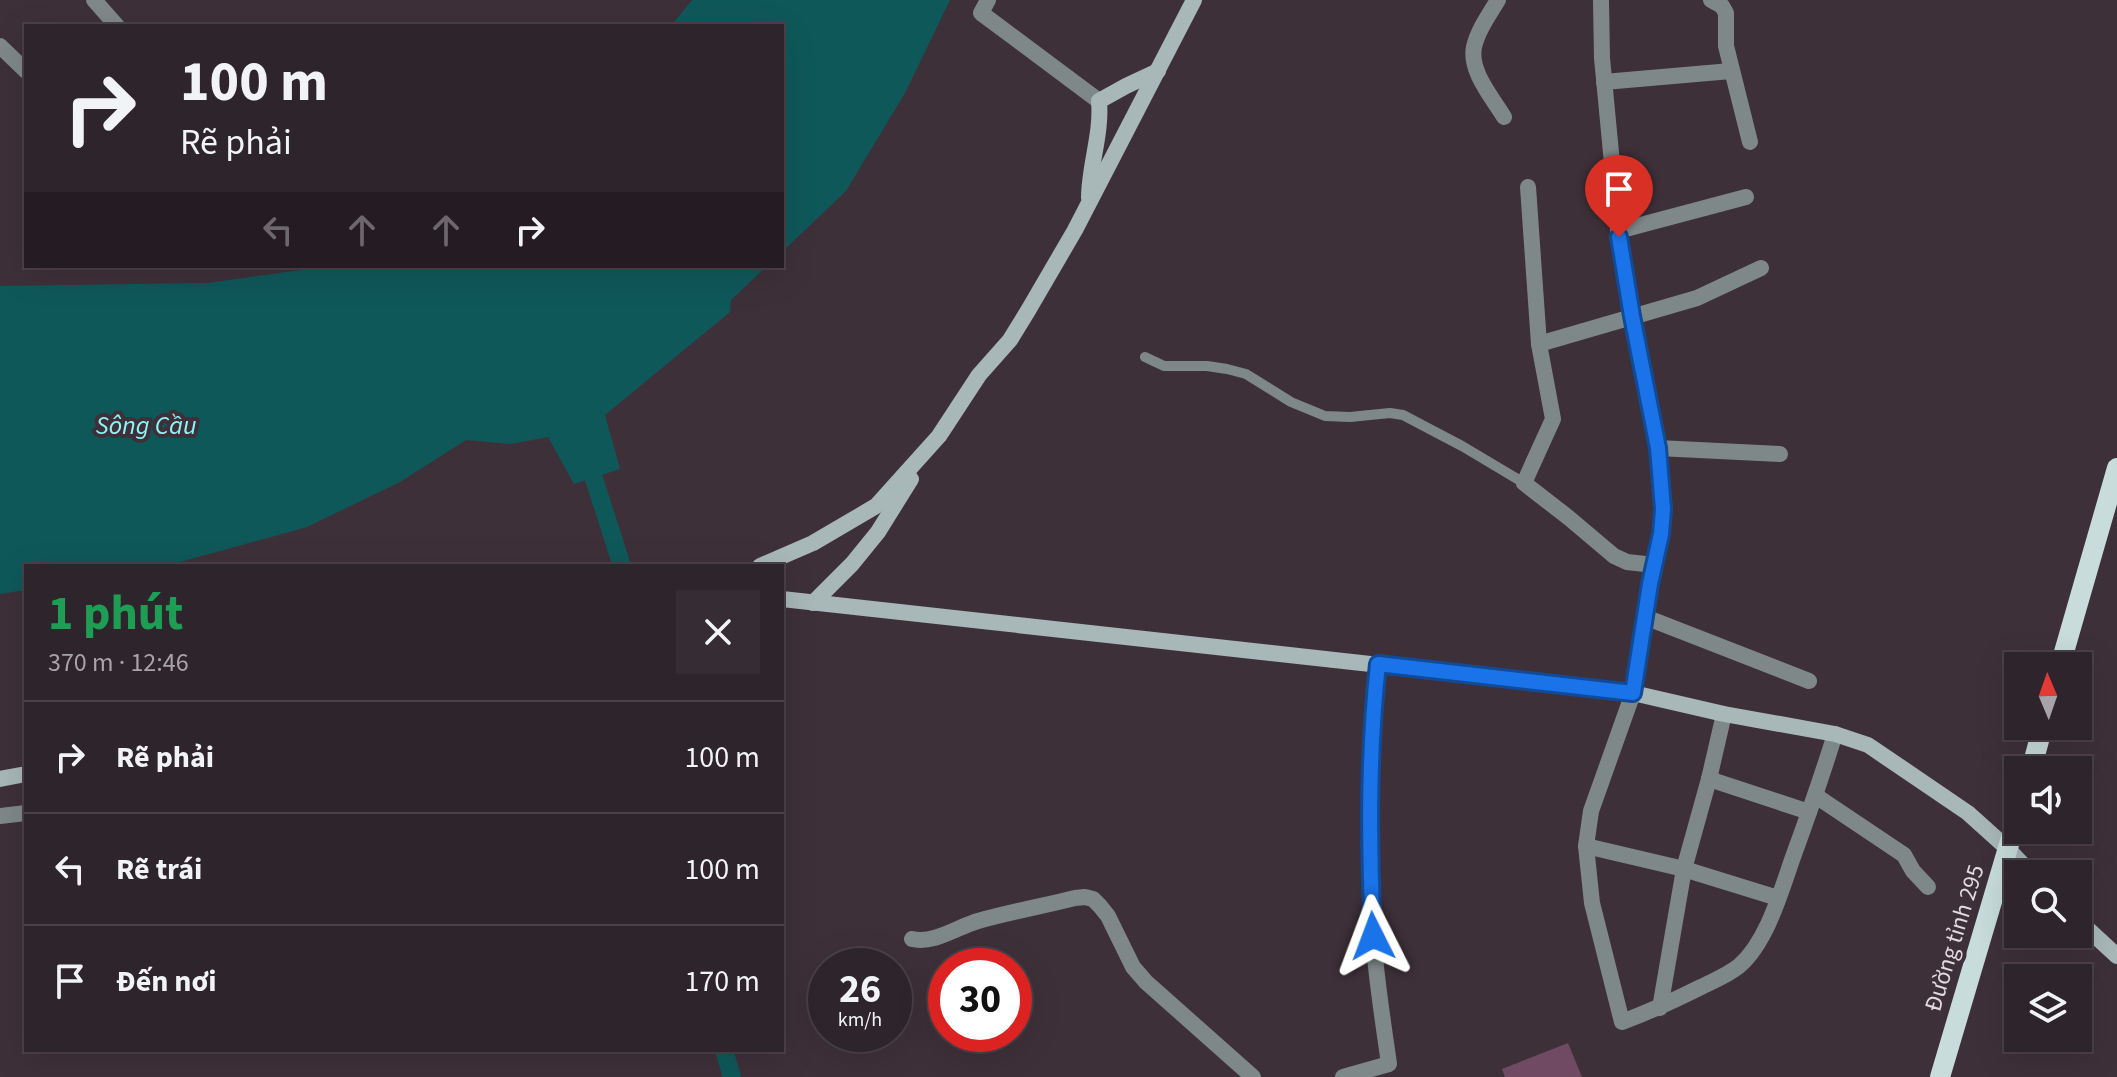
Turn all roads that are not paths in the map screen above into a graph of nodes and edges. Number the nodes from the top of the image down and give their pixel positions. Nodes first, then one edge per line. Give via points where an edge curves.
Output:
1 (94, 0) edge
2 (988, 0) edge
3 (1194, 0) edge
4 (1498, 0) edge
5 (1601, 0) edge
6 (1711, 0) edge
7 (115, 24) edge
8 (0, 46) edge
9 (24, 69) edge
10 (1158, 71) junction
11 (1731, 71) junction
12 (1604, 82) junction
13 (1099, 101) junction
14 (1504, 117) dead end
15 (1750, 142) dead end
16 (1528, 187) dead end
17 (1746, 197) dead end
18 (1089, 204) junction
19 (1618, 231) junction
20 (1761, 268) dead end
21 (1632, 316) junction
22 (1539, 344) junction
23 (1145, 357) dead end
24 (939, 436) junction
25 (1658, 448) junction
26 (1780, 454) dead end
27 (2117, 468) edge
28 (1524, 483) junction
29 (765, 564) edge
30 (1654, 565) junction
31 (784, 599) edge
32 (813, 603) junction
33 (1645, 617) junction
34 (2064, 652) edge
35 (1378, 664) junction
36 (1809, 681) dead end
37 (1633, 693) junction
38 (1724, 714) junction
39 (1835, 734) junction
40 (24, 774) edge
41 (0, 779) edge
42 (1709, 779) junction
43 (1812, 804) junction
44 (24, 813) edge
45 (0, 816) edge
46 (2009, 844) edge
47 (1586, 846) junction
48 (2008, 849) junction
49 (2019, 860) edge
50 (1684, 869) junction
51 (1928, 887) dead end
52 (1778, 898) junction
53 (2092, 933) edge
54 (912, 939) dead end
55 (2117, 956) edge
56 (1660, 1008) junction
57 (1391, 1070) edge
58 (1253, 1077) edge
59 (1343, 1077) edge
60 (1940, 1077) edge

1 - 7 street
2 - 13 street via 981,13
3 - 10 street
4 - 14 street via 1479,33 1473,58
5 - 12 street
6 - 11 street via 1726,13
8 - 9 street
10 - 13 street
10 - 18 street
11 - 12 street
11 - 15 street
12 - 19 street
13 - 18 street
16 - 22 street
17 - 19 street
18 - 24 street via 1016,330
19 - 21 street
20 - 21 street via 1697,298
21 - 22 street
21 - 25 street
22 - 28 street via 1553,419
23 - 28 lane via 1164,366 1207,366 1246,374 1325,416 1403,415
24 - 29 street via 876,506
24 - 32 street via 878,532
25 - 26 street
25 - 30 street via 1663,509
27 - 34 main road
28 - 30 street via 1614,556
30 - 33 street
31 - 32 street
32 - 35 street
33 - 36 street
33 - 37 street
35 - 37 street
35 - 57 street via 1371,724 1370,861 1374,949
37 - 38 street
37 - 47 street via 1591,811
38 - 39 street
38 - 42 street
39 - 43 street
39 - 48 street via 1868,745 1906,770
40 - 41 street
42 - 43 street
42 - 50 street
43 - 51 street via 1904,855
43 - 52 street
44 - 45 street
46 - 48 main road, Đường tỉnh 295
47 - 50 street
47 - 56 street via 1595,919 1622,1022
48 - 49 street
48 - 60 main road, Đường tỉnh 295
50 - 52 street
50 - 56 street
52 - 56 street via 1760,939 1739,966
53 - 55 street
54 - 58 street via 1075,898 1093,899 1146,982
57 - 59 street

